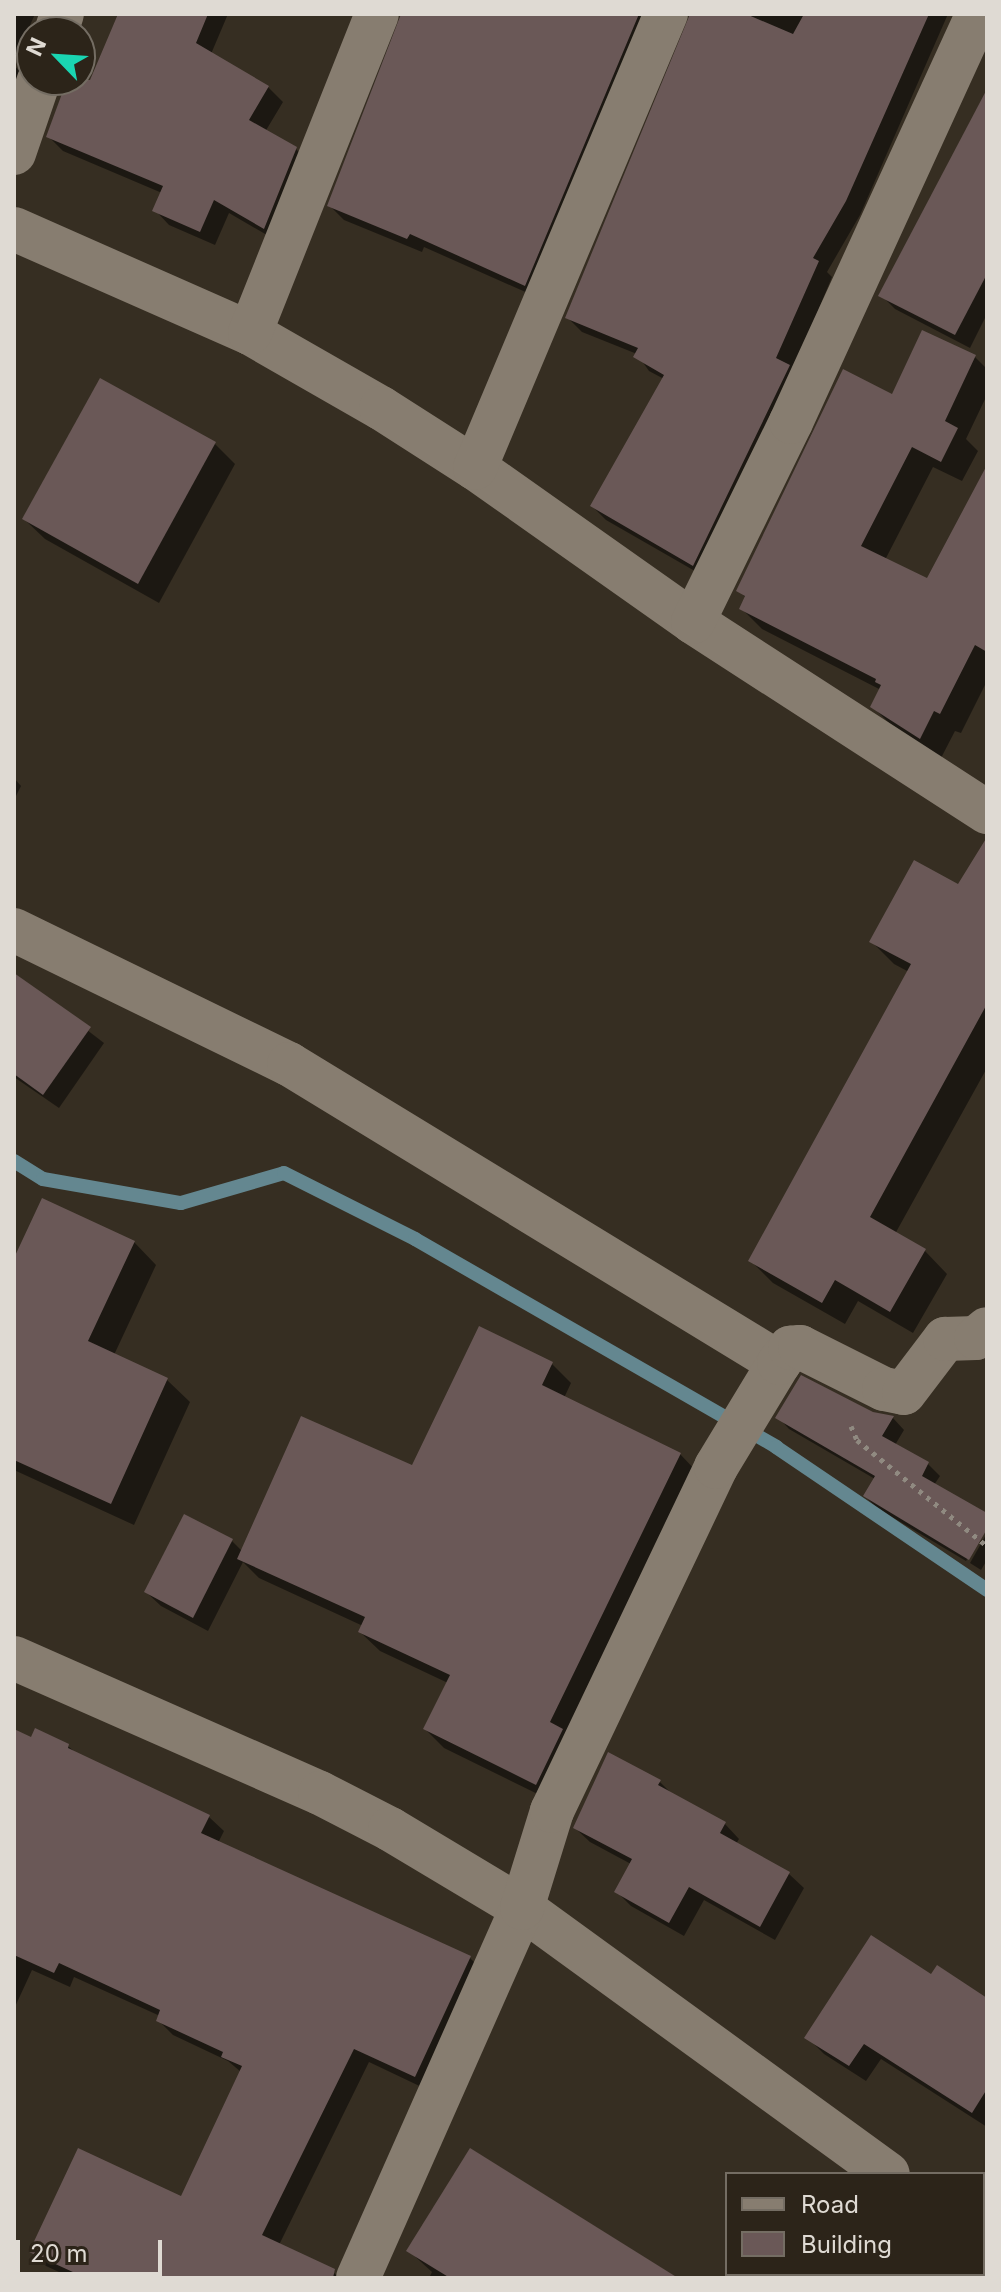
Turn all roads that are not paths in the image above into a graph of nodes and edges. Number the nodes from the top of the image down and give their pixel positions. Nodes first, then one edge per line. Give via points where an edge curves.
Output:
1 (377, 14) edge
2 (666, 14) edge
3 (978, 14) edge
4 (34, 96) edge
5 (14, 153) edge
6 (14, 229) edge
7 (250, 333) junction
8 (475, 468) junction
9 (693, 622) junction
10 (987, 812) edge
11 (14, 930) edge
12 (987, 1329) edge
13 (797, 1358) junction
14 (14, 1658) edge
15 (522, 1908) junction
16 (885, 2172) edge
17 (358, 2278) edge

1 - 7 street
2 - 8 street
3 - 9 street
4 - 5 street
6 - 7 street
7 - 8 street
8 - 9 street
9 - 10 street
11 - 13 street via 289,1064
12 - 13 street via 976,1338 945,1339 904,1393
13 - 15 street via 755,1401 716,1467 552,1811
14 - 15 street via 320,1793
15 - 16 street
15 - 17 street

